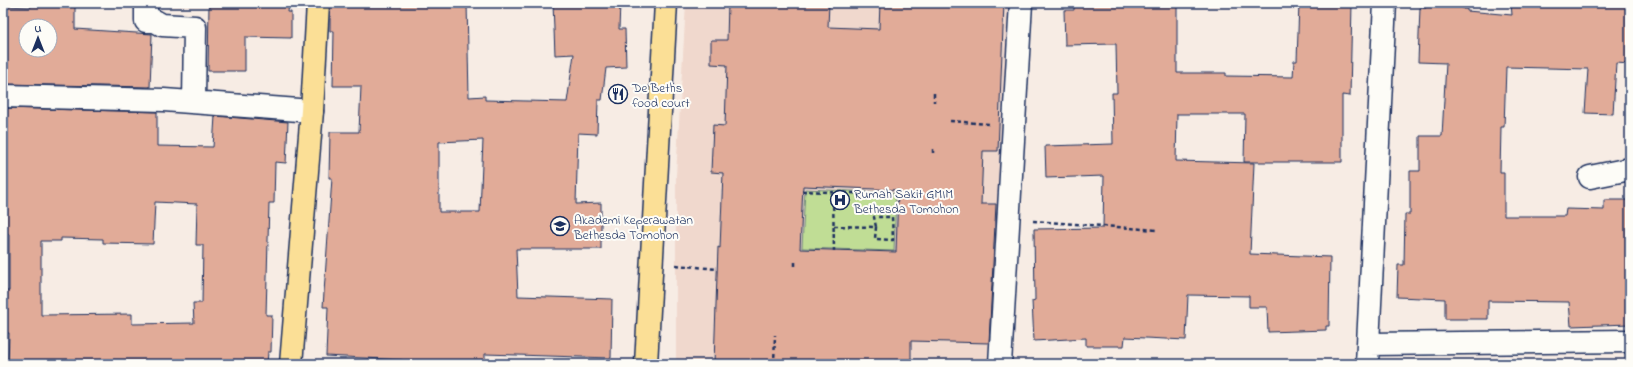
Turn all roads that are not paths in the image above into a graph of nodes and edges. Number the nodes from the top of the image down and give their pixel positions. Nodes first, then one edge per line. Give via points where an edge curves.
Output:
1 (146, 3) edge
2 (318, 3) edge
3 (666, 3) edge
4 (1021, 3) edge
5 (1385, 3) edge
6 (3, 96) edge
7 (194, 102) junction
8 (312, 111) junction
9 (1630, 169) edge
10 (1590, 176) dead end
11 (1630, 341) edge
12 (1368, 354) edge
13 (291, 364) edge
14 (646, 364) edge
15 (1000, 364) edge

1 - 7 street via 146,21 155,21 162,25 195,27
2 - 8 main road
3 - 14 main road
4 - 15 street
5 - 12 street
6 - 7 street
7 - 8 street
8 - 13 main road
9 - 10 street
11 - 12 street

